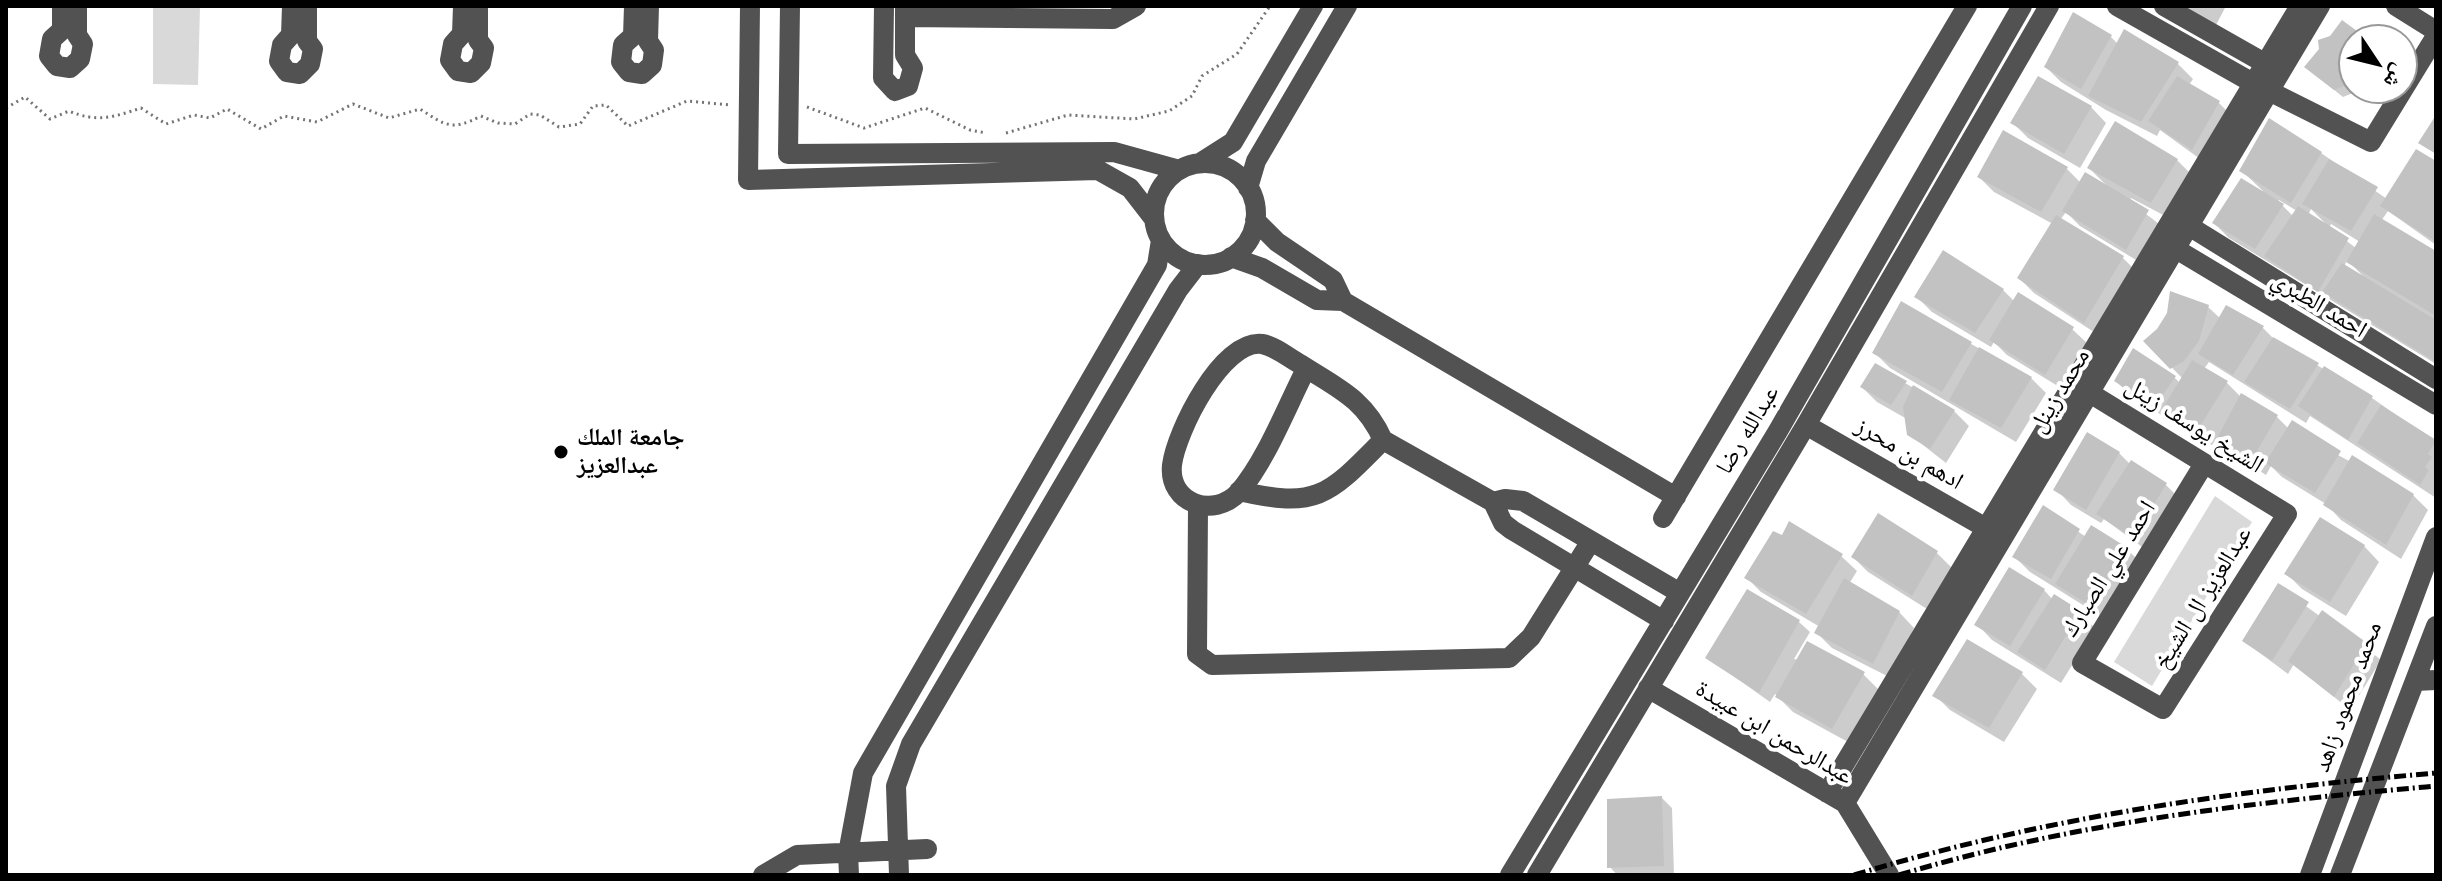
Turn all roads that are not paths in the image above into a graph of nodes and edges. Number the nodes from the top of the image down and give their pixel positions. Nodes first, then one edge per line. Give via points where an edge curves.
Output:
1 (62, 6) edge
2 (77, 6) edge
3 (292, 6) edge
4 (307, 6) edge
5 (463, 6) edge
6 (478, 6) edge
7 (634, 6) edge
8 (649, 6) edge
9 (750, 6) edge
10 (790, 6) edge
11 (884, 6) edge
12 (1136, 6) edge
13 (1313, 6) edge
14 (1347, 6) edge
15 (1967, 6) edge
16 (2022, 6) edge
17 (2049, 6) edge
18 (2117, 6) edge
19 (2164, 6) edge
20 (2300, 6) edge
21 (2320, 6) edge
22 (2396, 6) edge
23 (905, 12) edge
24 (1020, 12) edge
25 (2436, 34) edge
26 (2273, 68) junction
27 (2261, 87) junction
28 (1200, 163) junction
29 (1179, 170) junction
30 (1248, 188) junction
31 (1154, 219) junction
32 (1255, 220) junction
33 (2189, 226) junction
34 (1161, 240) junction
35 (2176, 249) junction
36 (1231, 257) junction
37 (1198, 264) junction
38 (1343, 301) junction
39 (1306, 369) junction
40 (2436, 379) edge
41 (2081, 388) junction
42 (2436, 405) edge
43 (1806, 425) junction
44 (1383, 440) junction
45 (2204, 464) junction
46 (1239, 491) junction
47 (1676, 497) junction
48 (1493, 502) junction
49 (1198, 507) junction
50 (2287, 514) joint
51 (1663, 518) dead end
52 (1986, 528) junction
53 (2436, 537) edge
54 (1591, 541) junction
55 (1575, 568) junction
56 (1680, 593) junction
57 (1664, 621) junction
58 (2436, 626) edge
59 (2393, 650) junction
60 (2423, 659) junction
61 (2436, 680) edge
62 (2415, 681) junction
63 (1648, 688) junction
64 (2163, 709) joint
65 (1836, 798) junction
66 (927, 849) dead end
67 (898, 851) junction
68 (848, 853) junction
69 (763, 875) edge
70 (849, 875) edge
71 (899, 875) edge
72 (1510, 875) edge
73 (1537, 875) edge
74 (1889, 875) edge
75 (2310, 875) edge
76 (2340, 875) edge

1 - 2 street via 62,30 52,39 49,56 57,66 70,68 80,59 83,44 77,35
3 - 4 street via 291,35 279,61 287,72 300,74 310,64 313,49 307,41
5 - 6 street via 462,34 450,60 458,71 471,73 481,63 484,48 478,40
7 - 8 street via 633,36 623,45 621,62 629,72 642,74 652,65 654,50 648,41
9 - 31 street via 748,180 1098,170 1130,188
10 - 29 street via 788,154 1114,152
11 - 23 street via 883,78 895,91 908,86 913,68 905,55
12 - 24 street via 1113,19
13 - 28 street via 1233,142
14 - 30 street via 1256,161
15 - 47 street
16 - 56 street, عبدالله رضا
17 - 43 street, عبدالله رضا
18 - 27 street
19 - 26 street
20 - 26 street, محمد زينل
21 - 26 street, محمد زينل
22 - 25 street
23 - 24 street
25 - 27 street via 2371,142
26 - 27 street, محمد زينل
27 - 33 street, محمد زينل
27 - 41 street, محمد زينل
28 - 29 street
28 - 30 street via 1233,171
29 - 31 street via 1157,196
30 - 32 street
31 - 34 street
32 - 36 street via 1247,242
32 - 38 street via 1277,242 1333,280
33 - 35 street, محمد زينل
33 - 40 street, احمد الطبري
34 - 37 street via 1177,257
34 - 68 street via 1157,265 863,773
35 - 41 street, محمد زينل
35 - 42 street, احمد الطبري
36 - 37 street
36 - 38 street via 1262,268 1317,300
37 - 67 street via 911,744 896,786
38 - 47 street
39 - 44 street via 1364,406
39 - 46 street
39 - 49 street via 1263,344 1251,345 1205,386 1172,466 1174,484
41 - 45 street, الشيخ يوسف زينل
41 - 52 street, محمد زينل
41 - 65 street, محمد زينل
43 - 52 street, ادهم بن محرز
43 - 63 street, عبدالله رضا
44 - 46 street via 1330,490 1305,499 1282,501
44 - 48 street
45 - 50 street, الشيخ يوسف زينل
45 - 64 street, احمد علي الصبارك via 2082,663
46 - 49 street via 1211,507
47 - 51 street
48 - 54 street via 1523,501
48 - 55 street via 1503,523
49 - 55 street via 1197,654 1212,665 1509,658 1531,637
50 - 64 street, عبدالعزيز ال الشيخ
52 - 65 street, محمد زينل
53 - 59 street, محمد محمود زاهد
54 - 55 street
54 - 56 street
55 - 57 street
56 - 57 street, عبدالله رضا
57 - 72 street, عبدالله رضا
58 - 60 street
59 - 60 street
59 - 75 street, محمد محمود زاهد
60 - 62 street
61 - 62 street
62 - 76 street
63 - 65 street, عبدالرحمن ابن عبيدة
63 - 73 street, عبدالله رضا
65 - 74 street, عبدالرحمن ابن عبيدة
66 - 67 street
67 - 68 street
67 - 71 street
68 - 69 street via 797,855
68 - 70 street

